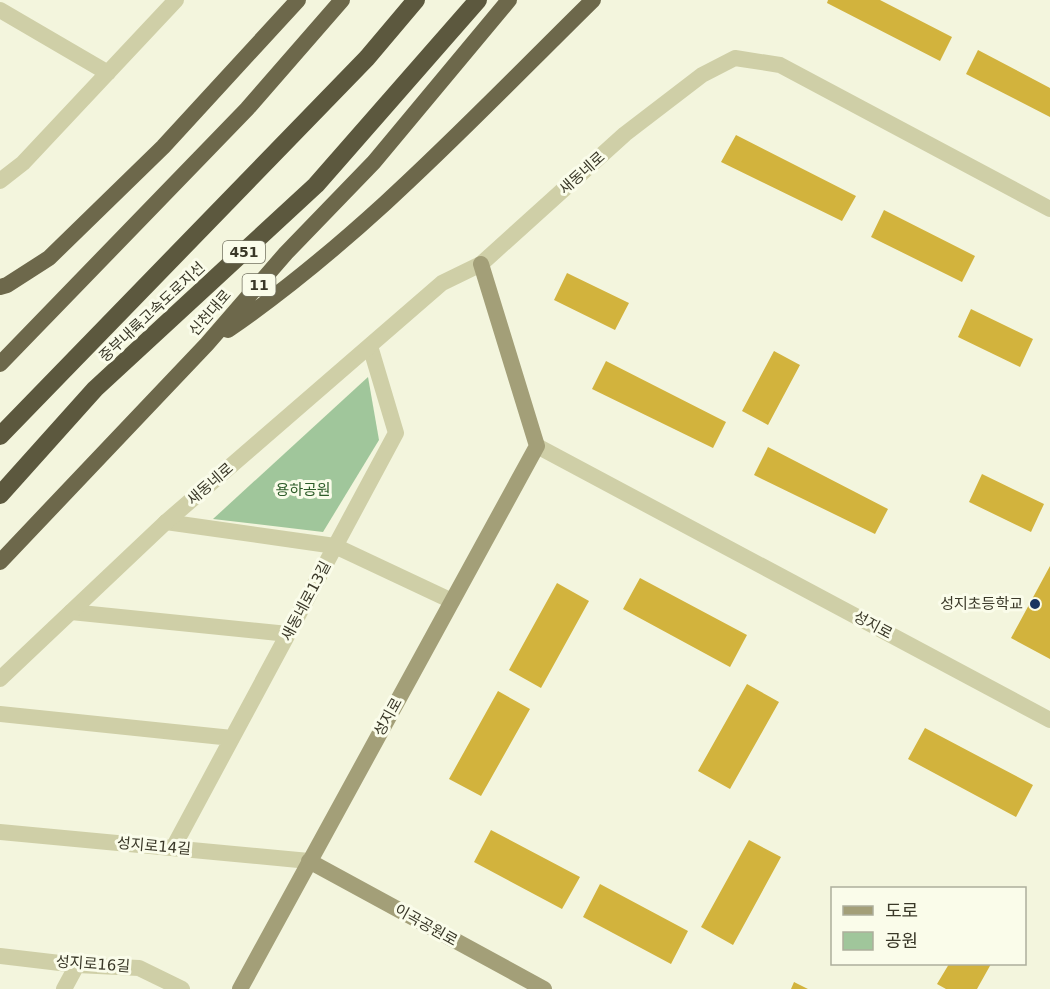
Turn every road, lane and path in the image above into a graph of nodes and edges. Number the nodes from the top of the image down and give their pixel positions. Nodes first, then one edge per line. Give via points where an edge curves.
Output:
1 (176, 0) edge
2 (298, 0) edge
3 (342, 0) edge
4 (416, 0) edge
5 (478, 0) edge
6 (509, 0) edge
7 (593, 0) edge
8 (0, 10) edge
9 (108, 74) junction
10 (0, 180) edge
11 (1050, 209) edge
12 (481, 264) junction
13 (0, 287) edge
14 (207, 344) junction
15 (370, 346) junction
16 (0, 364) edge
17 (0, 436) edge
18 (537, 446) junction
19 (0, 495) edge
20 (166, 522) junction
21 (335, 546) junction
22 (0, 561) edge
23 (452, 601) junction
24 (70, 612) junction
25 (288, 634) junction
26 (0, 679) edge
27 (0, 714) edge
28 (1050, 720) edge
29 (232, 738) junction
30 (0, 832) edge
31 (173, 848) junction
32 (309, 861) junction
33 (0, 956) edge
34 (77, 965) junction
35 (64, 989) edge
36 (182, 989) edge
37 (240, 989) edge
38 (544, 989) edge

1 - 9 street
2 - 13 highway via 162,147 49,258
3 - 16 highway via 247,109
4 - 17 highway, 중부내륙고속도로지선 via 367,58
5 - 19 highway, 중부내륙고속도로지선 / 451 via 316,185 95,389
6 - 14 highway, 신천대로 / 11 via 374,162 286,253
7 - 14 highway via 425,168 265,304
8 - 9 street
9 - 10 street via 23,163
11 - 12 street, 새동네로 via 780,64 735,58 702,75 625,134
12 - 15 street, 새동네로 via 442,283
12 - 18 main road
14 - 22 highway, 신천대로 / 11
15 - 20 street, 새동네로
15 - 21 street, 새동네로13길 via 396,433
18 - 23 main road, 성지로
18 - 28 street, 성지로
20 - 21 street, 새동네로
20 - 24 street, 새동네로
21 - 23 street, 새동네로
21 - 25 street, 새동네로13길
23 - 32 main road, 성지로
24 - 25 street
24 - 26 street, 새동네로
25 - 29 street, 새동네로13길
27 - 29 street
29 - 31 street, 새동네로13길
30 - 31 street, 성지로14길
31 - 32 street, 성지로14길
32 - 37 main road, 성지로
32 - 38 main road, 이곡공원로
33 - 34 street, 성지로16길
34 - 35 street
34 - 36 street, 성지로16길 via 139,968

